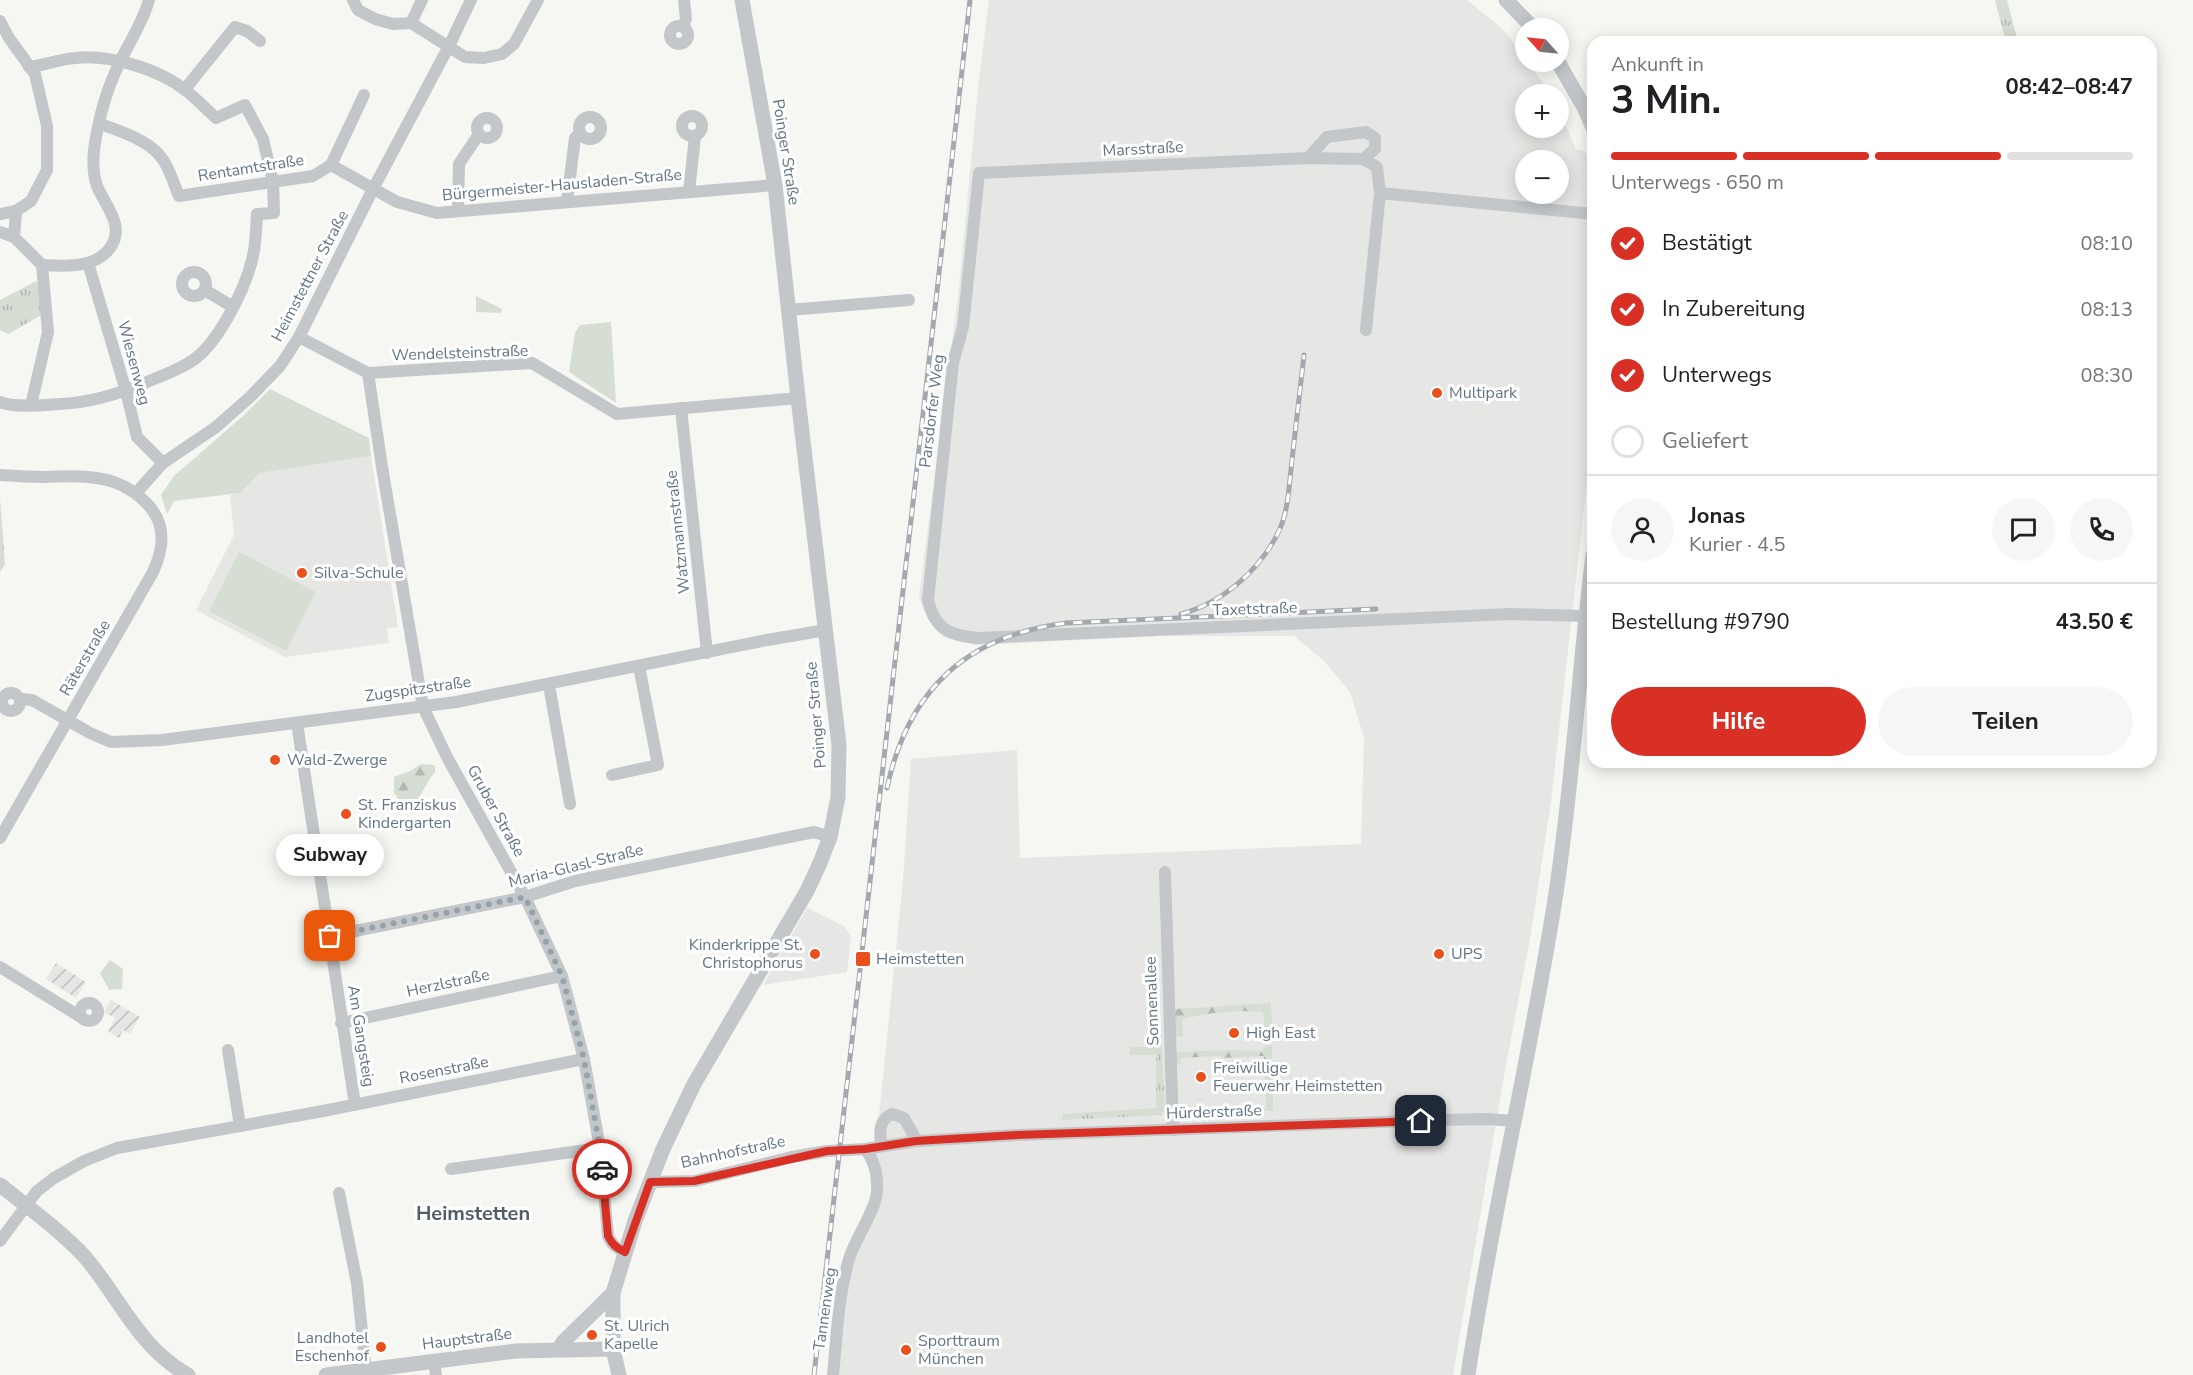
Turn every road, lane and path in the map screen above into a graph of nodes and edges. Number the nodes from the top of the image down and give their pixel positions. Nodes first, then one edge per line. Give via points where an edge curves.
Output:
1 (149, 0) edge
2 (353, 0) edge
3 (422, 0) edge
4 (471, 0) edge
5 (538, 0) edge
6 (684, 0) edge
7 (742, 0) edge
8 (1506, 0) edge
9 (1523, 18) edge
10 (0, 21) edge
11 (411, 23) junction
12 (683, 27) dead end
13 (260, 41) dead end
14 (449, 46) junction
15 (120, 62) junction
16 (29, 67) junction
17 (1564, 72) edge
18 (185, 89) junction
19 (364, 95) dead end
20 (1587, 114) edge
21 (100, 124) junction
22 (580, 133) dead end
23 (479, 134) dead end
24 (695, 136) dead end
25 (1308, 158) junction
26 (1363, 159) junction
27 (331, 165) junction
28 (980, 173) joint
29 (273, 182) junction
30 (776, 185) junction
31 (373, 189) junction
32 (689, 192) junction
33 (1380, 194) junction
34 (567, 201) junction
35 (16, 211) junction
36 (458, 211) junction
37 (1587, 213) edge
38 (0, 214) edge
39 (0, 232) edge
40 (14, 237) junction
41 (88, 263) junction
42 (42, 265) junction
43 (205, 290) dead end
44 (909, 300) dead end
45 (233, 307) junction
46 (789, 310) junction
47 (1366, 330) dead end
48 (299, 337) junction
49 (368, 373) junction
50 (126, 391) junction
51 (798, 398) junction
52 (0, 402) edge
53 (32, 405) junction
54 (681, 408) junction
55 (163, 463) junction
56 (0, 475) edge
57 (136, 493) junction
58 (1587, 607) edge
59 (1586, 616) junction
60 (932, 617) joint
61 (826, 630) junction
62 (707, 653) junction
63 (639, 666) junction
64 (549, 685) junction
65 (21, 699) dead end
66 (423, 707) junction
67 (68, 720) junction
68 (297, 723) junction
69 (612, 775) dead end
70 (570, 804) dead end
71 (830, 837) junction
72 (0, 838) edge
73 (1165, 872) dead end
74 (525, 897) junction
75 (330, 936) junction
76 (0, 967) edge
77 (562, 976) junction
78 (84, 1019) dead end
79 (341, 1023) junction
80 (228, 1050) dead end
81 (584, 1059) junction
82 (355, 1105) junction
83 (1513, 1121) junction
84 (240, 1126) junction
85 (1173, 1130) junction
86 (916, 1141) junction
87 (881, 1146) junction
88 (600, 1148) junction
89 (865, 1149) junction
90 (451, 1169) dead end
91 (650, 1182) junction
92 (0, 1185) edge
93 (339, 1193) dead end
94 (26, 1205) junction
95 (0, 1241) edge
96 (625, 1252) junction
97 (613, 1293) junction
98 (559, 1349) junction
99 (613, 1349) junction
100 (435, 1368) edge
101 (366, 1370) junction
102 (188, 1375) edge
103 (326, 1375) edge
104 (619, 1375) edge
105 (833, 1375) edge
106 (1468, 1375) edge

1 - 15 street
2 - 11 street via 358,10 375,19
3 - 11 street
4 - 14 street, Heimstettner Straße
5 - 14 street via 514,44 502,54 465,57
6 - 12 street
7 - 30 street, Poinger Straße
8 - 9 street
10 - 16 street
11 - 14 street
13 - 18 street via 235,27
14 - 31 street, Heimstettner Straße
15 - 16 street via 75,58
15 - 18 street via 162,75
15 - 21 street
16 - 35 street via 35,74 46,126 47,170 31,201
17 - 20 street
18 - 29 street via 216,118 245,105 263,139
19 - 27 street
21 - 29 street, Rentamtstraße via 157,153 179,196
21 - 41 street via 94,174 115,220 116,233 110,248
22 - 34 street via 575,138
23 - 36 street via 459,164
24 - 32 street
25 - 26 street, Marsstraße
25 - 26 street via 1327,136 1366,132 1375,138 1375,149
25 - 28 street, Marsstraße
26 - 33 street via 1377,167
27 - 29 street, Rentamtstraße via 313,176
27 - 31 street, Bürgermeister-Hausladen-Straße
28 - 60 street, Parsdorfer Weg via 963,327 953,363 928,600
29 - 45 street via 274,213 257,214 253,258
30 - 32 street, Bürgermeister-Hausladen-Straße
30 - 46 street, Poinger Straße
31 - 36 street, Bürgermeister-Hausladen-Straße via 397,202 437,213
31 - 48 street, Heimstettner Straße
32 - 34 street, Bürgermeister-Hausladen-Straße
33 - 37 street
33 - 47 street
34 - 36 street, Bürgermeister-Hausladen-Straße
35 - 38 street
35 - 40 street
39 - 40 street
40 - 42 street
41 - 42 street
41 - 50 street, Wiesenweg
42 - 53 street via 48,332
43 - 45 street
44 - 46 street
45 - 50 street via 195,358
46 - 51 street, Poinger Straße
48 - 49 street
48 - 55 street, Heimstettner Straße via 280,366 250,398
49 - 54 street, Wendelsteinstraße via 532,363 617,414
49 - 66 street, Gruber Straße
50 - 53 street via 76,404
50 - 55 street, Wiesenweg via 137,437
51 - 54 street, Wendelsteinstraße
51 - 61 street, Poinger Straße
52 - 53 street
54 - 62 street, Watzmannstraße
55 - 57 street, Heimstettner Straße
56 - 57 street via 85,475 113,481
57 - 67 street, Räterstraße via 157,518 162,532 158,560
58 - 59 street
59 - 60 street, Taxetstraße via 1510,614 977,638 943,629
59 - 83 street via 1556,893
61 - 62 street, Zugspitzstraße
61 - 71 street, Poinger Straße via 839,745 838,796
62 - 63 street, Zugspitzstraße
63 - 64 street, Zugspitzstraße
63 - 69 street via 658,765
64 - 66 street, Zugspitzstraße
64 - 70 street
65 - 67 street, Zugspitzstraße via 32,700
66 - 68 street, Zugspitzstraße
66 - 74 street, Gruber Straße
67 - 68 street, Zugspitzstraße via 102,739 118,743
67 - 72 street, Räterstraße
68 - 75 street, Am Gangsteig
71 - 74 street, Maria-Glasl-Straße via 814,832 575,881
71 - 91 street, Poinger Straße via 807,891 694,1084
73 - 85 street, Sonnenallee
74 - 75 street, Maria-Glasl-Straße
74 - 77 street, Gruber Straße
75 - 79 street, Am Gangsteig
76 - 78 street
77 - 79 street, Herzlstraße
77 - 81 street, Gruber Straße
79 - 82 street, Am Gangsteig
80 - 84 street
81 - 82 street, Rosenstraße
81 - 88 street, Gruber Straße
82 - 84 street, Rosenstraße
83 - 85 street, Hürderstraße
83 - 106 street
84 - 94 street, Rosenstraße via 149,1141 99,1154 54,1178
85 - 86 street, Hürderstraße
86 - 87 street, Hürderstraße
86 - 87 street via 904,1118 892,1114 882,1125
87 - 89 street, Hürderstraße
88 - 90 street
88 - 96 street, Gruber Straße via 608,1236 612,1244
89 - 91 street, Bahnhofstraße via 792,1157 694,1181
89 - 105 street, Tannenweg via 876,1172 877,1195 850,1255
91 - 96 street
92 - 94 street
93 - 101 street via 357,1283
94 - 95 street, Rosenstraße
94 - 102 street via 86,1259 154,1351
96 - 97 street
97 - 98 street
97 - 99 street
98 - 99 street, Hauptstraße
98 - 100 street, Hauptstraße via 512,1351
99 - 104 street
100 - 101 street, Hauptstraße
101 - 103 street, Hauptstraße

